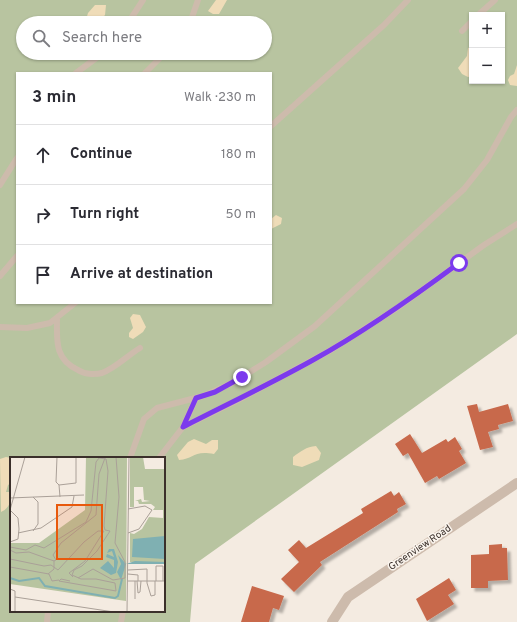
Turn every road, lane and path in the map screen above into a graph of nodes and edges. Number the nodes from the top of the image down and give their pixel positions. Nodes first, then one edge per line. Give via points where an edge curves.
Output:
1 (144, 0) edge
2 (198, 0) edge
3 (408, 0) edge
4 (494, 0) edge
5 (481, 12) edge
6 (133, 16) edge
7 (192, 16) edge
8 (469, 24) edge
9 (462, 31) dead end
10 (94, 60) edge
11 (158, 60) edge
12 (77, 72) edge
13 (146, 72) edge
14 (517, 110) edge
15 (272, 125) edge
16 (16, 160) edge
17 (0, 185) edge
18 (517, 224) edge
19 (16, 257) edge
20 (0, 276) edge
21 (74, 304) edge
22 (57, 318) junction
23 (0, 327) edge
24 (140, 348) dead end
25 (196, 398) junction
26 (183, 427) junction
27 (130, 457) edge
28 (159, 457) edge
29 (517, 483) edge
30 (48, 612) edge
31 (123, 612) edge
32 (47, 622) edge
33 (121, 622) edge
34 (332, 622) edge

1 - 6 lane
2 - 7 lane
3 - 15 lane via 384,25
4 - 5 lane
8 - 9 lane
10 - 12 lane
11 - 13 lane
14 - 25 lane via 472,181 347,298 315,326 266,362 215,392
16 - 17 lane
18 - 26 lane via 484,244 397,308 330,350
19 - 20 lane
21 - 22 lane
22 - 23 lane via 50,323 27,328
22 - 24 lane via 57,340 62,358 66,364 81,372 102,373
25 - 26 lane
25 - 27 lane via 157,408 147,415
26 - 28 lane
29 - 34 street, Greenview Road via 348,597
30 - 32 lane
31 - 33 lane

